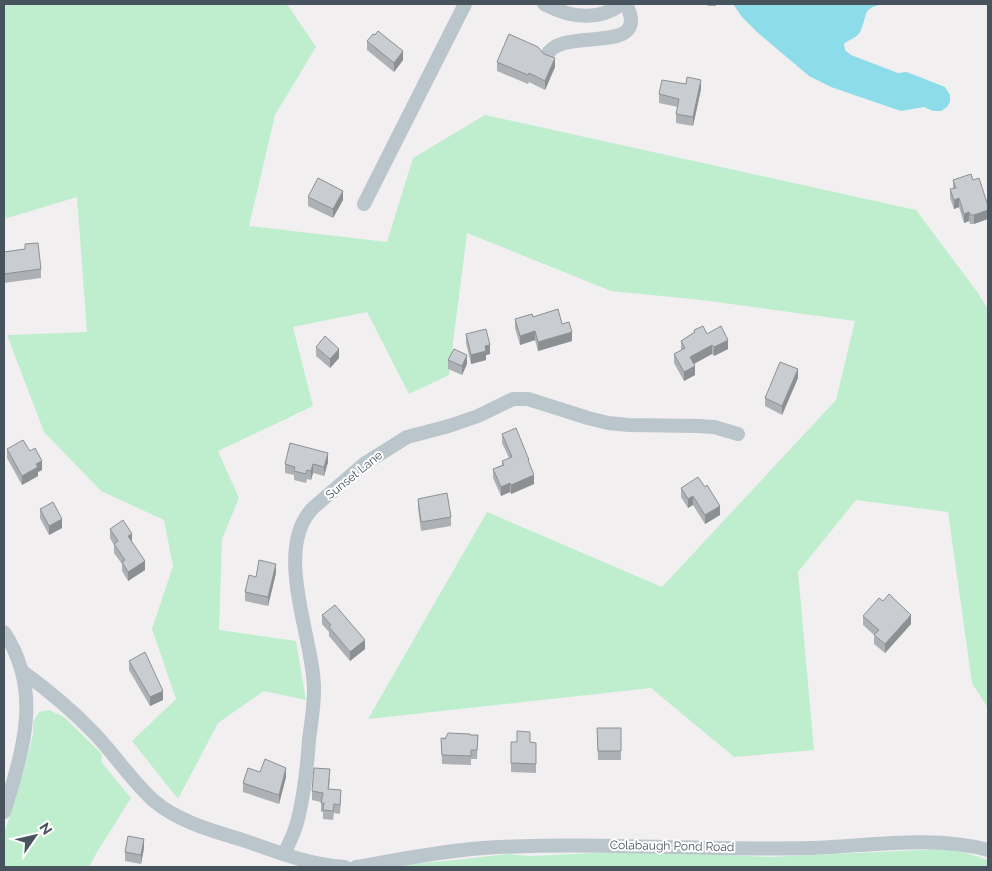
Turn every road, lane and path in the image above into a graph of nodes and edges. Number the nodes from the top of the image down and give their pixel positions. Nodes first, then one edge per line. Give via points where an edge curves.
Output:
1 (465, 4) edge
2 (544, 4) edge
3 (622, 4) edge
4 (626, 4) edge
5 (547, 55) edge
6 (364, 204) dead end
7 (738, 434) dead end
8 (4, 632) edge
9 (23, 672) junction
10 (4, 812) edge
11 (988, 850) edge
12 (284, 854) junction
13 (345, 867) edge
14 (356, 867) edge

1 - 6 street
2 - 3 street via 579,16 604,13
4 - 5 street via 630,20 627,32 610,38 562,44
7 - 12 street, Sunset Lane via 699,426 608,423 528,399 513,399 478,416 406,437 364,464 308,513 299,533 296,566 314,692 296,826
8 - 9 street
9 - 10 street via 27,704 25,734
9 - 12 street via 94,734 140,787 169,812
11 - 14 street, Colabaugh Pond Road via 968,844 945,843 811,848 520,846 439,852
12 - 13 street via 304,862

